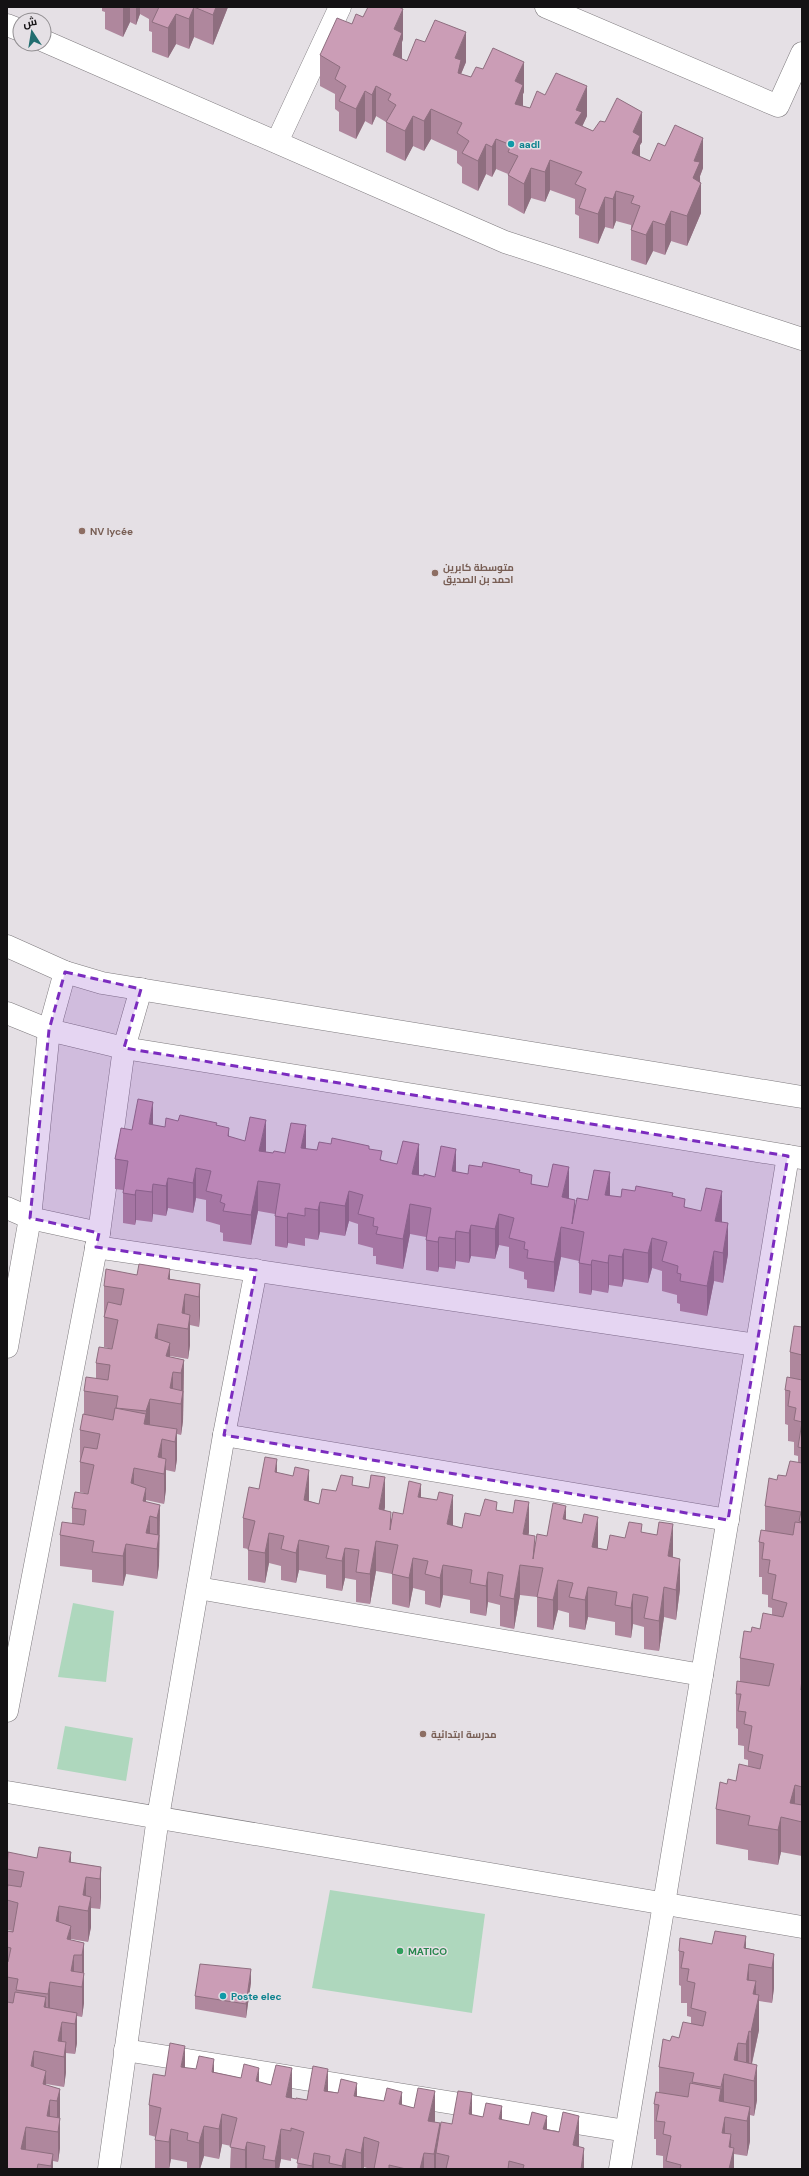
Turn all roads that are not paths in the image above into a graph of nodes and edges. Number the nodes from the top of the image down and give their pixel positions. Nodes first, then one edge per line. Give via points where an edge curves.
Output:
1 (340, 7) edge
2 (546, 7) edge
3 (52, 44) edge
4 (802, 52) edge
5 (277, 142) junction
6 (802, 340) edge
7 (7, 946) edge
8 (65, 972) junction
9 (140, 989) junction
10 (7, 1013) edge
11 (49, 1030) junction
12 (124, 1048) junction
13 (802, 1097) edge
14 (795, 1157) edge
15 (7, 1208) edge
16 (30, 1218) junction
17 (97, 1240) junction
18 (256, 1270) junction
19 (756, 1345) junction
20 (7, 1347) edge
21 (224, 1435) junction
22 (728, 1520) junction
23 (198, 1588) junction
24 (702, 1675) junction
25 (7, 1711) edge
26 (7, 1792) edge
27 (158, 1817) junction
28 (664, 1903) junction
29 (802, 1927) edge
30 (126, 2050) junction
31 (626, 2131) junction
32 (109, 2169) edge
33 (620, 2169) edge

1 - 5 street
2 - 4 street via 778,106
3 - 5 street
5 - 6 street via 505,242
7 - 8 street
8 - 9 street via 102,983
8 - 11 street
9 - 12 street
9 - 13 street
10 - 11 street
11 - 12 street
11 - 16 street
12 - 14 street
12 - 17 street
14 - 19 street
15 - 16 street
16 - 17 street
16 - 20 street
17 - 18 street
17 - 25 street
18 - 19 street
18 - 21 street
19 - 22 street
21 - 22 street
21 - 23 street
22 - 24 street
23 - 24 street
23 - 27 street
24 - 28 street
26 - 27 street
27 - 28 street
27 - 30 street
28 - 29 street
28 - 31 street
30 - 31 street
30 - 32 street
31 - 33 street

